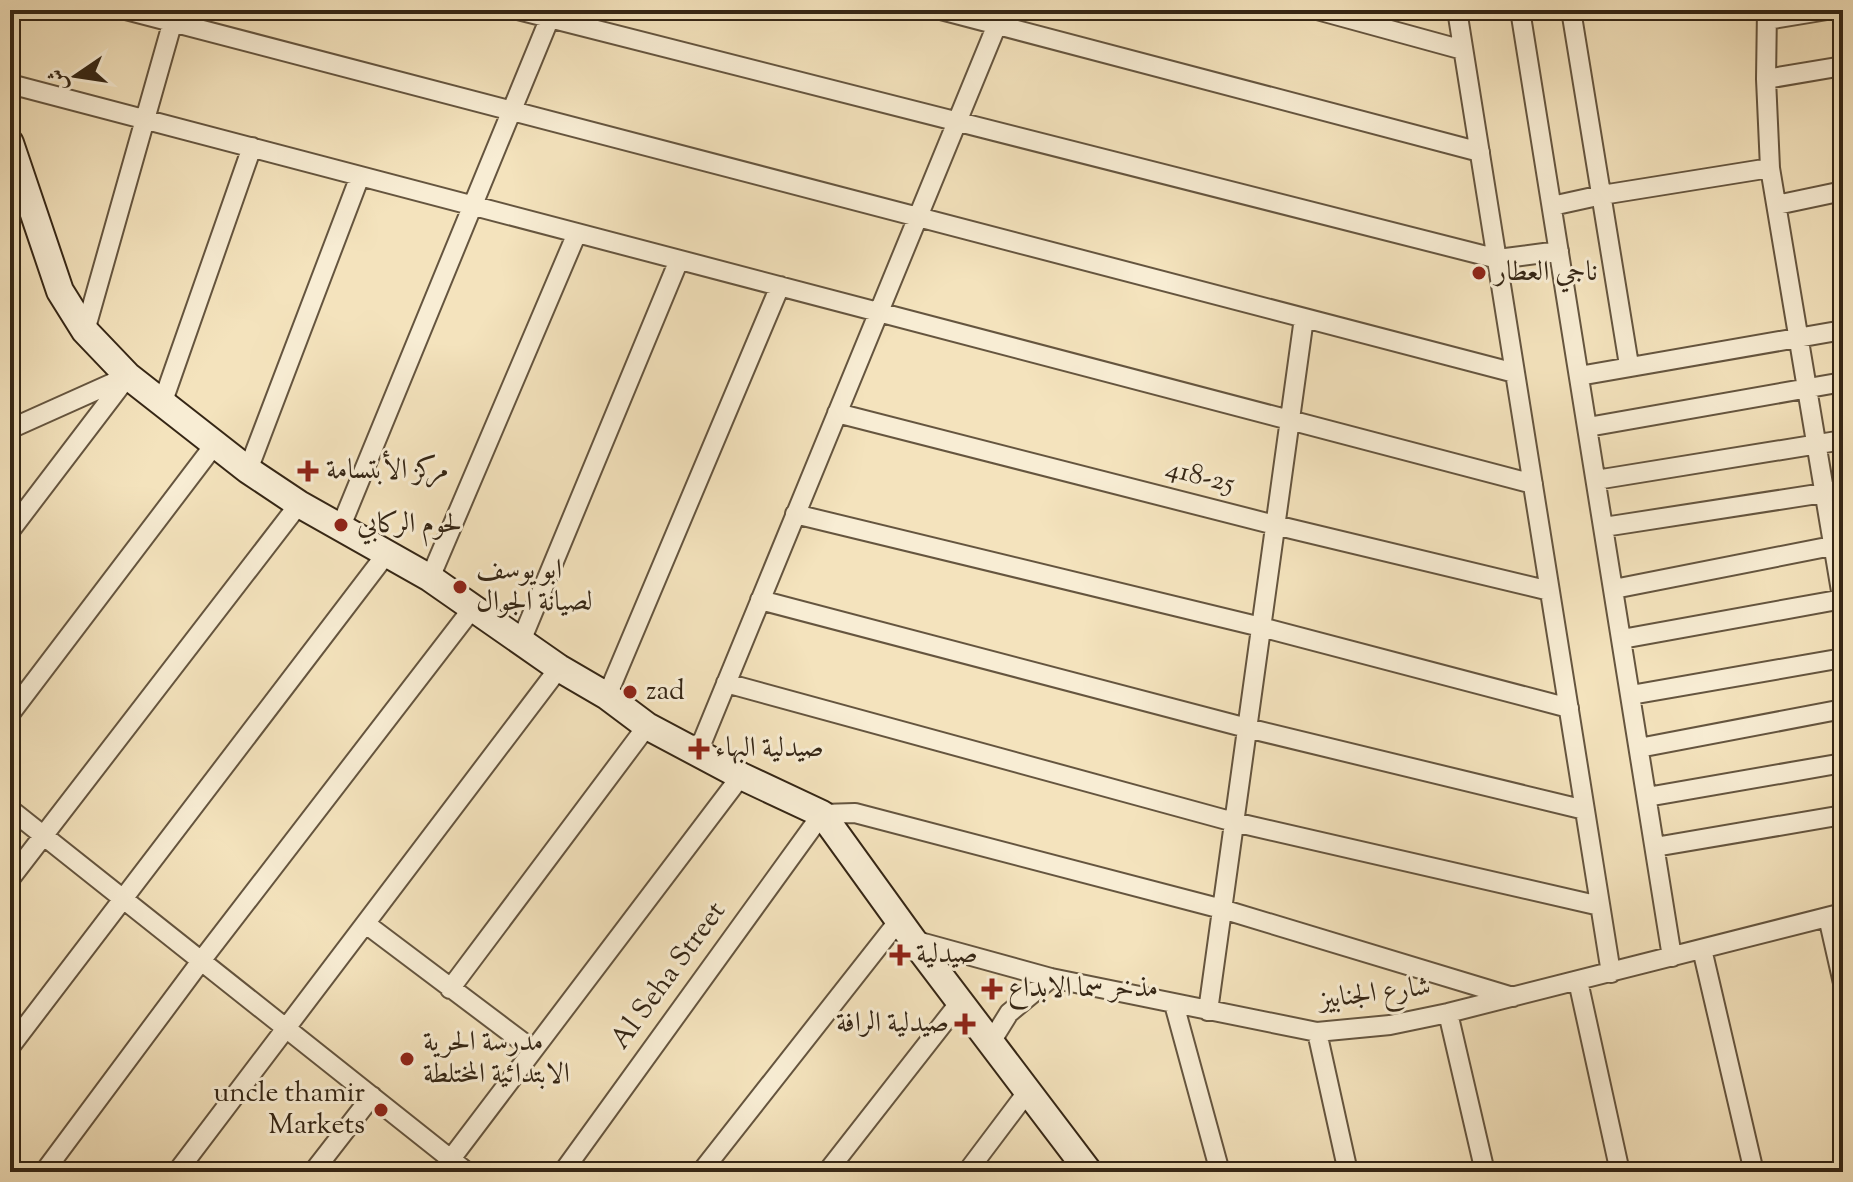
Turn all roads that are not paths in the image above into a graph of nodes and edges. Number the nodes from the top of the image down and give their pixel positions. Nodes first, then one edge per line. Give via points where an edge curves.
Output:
1 (126, 10) edge
2 (518, 10) edge
3 (941, 10) edge
4 (1317, 10) edge
5 (1457, 10) edge
6 (1523, 10) edge
7 (1571, 10) edge
8 (1827, 10) edge
9 (551, 14) edge
10 (1767, 15) edge
11 (174, 16) edge
12 (1000, 17) edge
13 (1463, 50) junction
14 (1843, 66) edge
15 (1766, 79) junction
16 (10, 84) edge
17 (510, 111) junction
18 (145, 119) junction
19 (956, 122) junction
20 (10, 143) edge
21 (252, 147) junction
22 (1480, 152) junction
23 (1770, 168) junction
24 (360, 176) junction
25 (1843, 191) edge
26 (1602, 195) junction
27 (472, 205) junction
28 (1777, 205) junction
29 (1552, 206) junction
30 (916, 217) junction
31 (577, 233) junction
32 (1559, 251) junction
33 (1498, 259) junction
34 (679, 260) junction
35 (780, 286) junction
36 (877, 312) junction
37 (1304, 318) junction
38 (1843, 330) edge
39 (85, 331) junction
40 (1797, 338) junction
41 (1629, 365) junction
42 (1515, 373) junction
43 (128, 376) junction
44 (1579, 376) junction
45 (1843, 382) edge
46 (1806, 389) junction
47 (163, 401) junction
48 (837, 413) junction
49 (1290, 420) junction
50 (1588, 427) junction
51 (10, 429) edge
52 (1843, 440) edge
53 (215, 444) junction
54 (1816, 445) junction
55 (248, 470) junction
56 (1596, 480) junction
57 (1533, 484) junction
58 (1843, 490) edge
59 (1824, 493) junction
60 (299, 504) junction
61 (795, 514) junction
62 (1275, 525) junction
63 (341, 526) junction
64 (1604, 527) junction
65 (10, 531) edge
66 (1838, 545) edge
67 (387, 553) junction
68 (430, 578) junction
69 (1614, 589) junction
70 (1550, 591) junction
71 (760, 600) junction
72 (1843, 600) edge
73 (472, 609) junction
74 (1261, 627) junction
75 (1622, 639) junction
76 (521, 641) junction
77 (1843, 658) edge
78 (559, 668) junction
79 (726, 683) junction
80 (1631, 695) junction
81 (607, 696) junction
82 (1569, 708) junction
83 (1843, 709) edge
84 (10, 714) edge
85 (647, 726) junction
86 (1247, 728) junction
87 (1639, 748) junction
88 (698, 752) junction
89 (1843, 763) edge
90 (741, 776) junction
91 (1647, 797) junction
92 (10, 809) edge
93 (1585, 810) junction
94 (822, 814) junction
95 (1843, 815) edge
96 (1234, 822) junction
97 (43, 835) junction
98 (1655, 847) junction
99 (10, 879) edge
100 (123, 899) junction
101 (1600, 906) junction
102 (1222, 909) junction
103 (1836, 915) edge
104 (366, 924) junction
105 (906, 929) junction
106 (1702, 949) junction
107 (1672, 957) junction
108 (201, 961) junction
109 (1611, 973) junction
110 (1051, 978) junction
111 (1578, 981) junction
112 (1843, 983) edge
113 (450, 989) junction
114 (1513, 997) junction
115 (960, 1002) junction
116 (1174, 1004) junction
117 (1208, 1011) junction
118 (1448, 1013) junction
119 (287, 1029) junction
120 (1317, 1032) junction
121 (991, 1042) junction
122 (10, 1047) edge
123 (532, 1049) junction
124 (1028, 1091) junction
125 (372, 1096) junction
126 (446, 1165) edge
127 (44, 1172) edge
128 (177, 1172) edge
129 (313, 1172) edge
130 (467, 1172) edge
131 (563, 1172) edge
132 (701, 1172) edge
133 (827, 1172) edge
134 (967, 1172) edge
135 (1089, 1172) edge
136 (1220, 1172) edge
137 (1348, 1172) edge
138 (1485, 1172) edge
139 (1620, 1172) edge
140 (1754, 1172) edge

1 - 11 street
2 - 9 street
3 - 12 street
4 - 13 street
5 - 13 street
6 - 29 street
7 - 26 street
8 - 10 street
9 - 17 street
9 - 19 street
10 - 15 street
11 - 17 street
11 - 18 street
12 - 19 street
12 - 22 street
13 - 22 street
14 - 15 street
15 - 23 street
16 - 18 street
17 - 27 street
17 - 30 street
18 - 21 street
18 - 39 street
19 - 30 street
19 - 33 street
20 - 39 street via 60,291
21 - 24 street
21 - 47 street
22 - 33 street
23 - 26 street
23 - 28 street
24 - 27 street
24 - 55 street
25 - 28 street
26 - 29 street
26 - 41 street
27 - 31 street
27 - 63 street
28 - 40 street
29 - 32 street
30 - 36 street
30 - 37 street
31 - 34 street
31 - 68 street
32 - 33 street
32 - 44 street
33 - 42 street
34 - 35 street
34 - 76 street
35 - 36 street
35 - 81 street
36 - 48 street
36 - 49 street
37 - 42 street
37 - 49 street
38 - 40 street
39 - 43 street
40 - 41 street
40 - 46 street
41 - 44 street
42 - 57 street
43 - 47 street
43 - 51 street
43 - 65 street
44 - 50 street
45 - 46 street
46 - 50 street
46 - 54 street
47 - 53 street
48 - 61 street
48 - 62 street, 418-25
49 - 57 street
49 - 62 street
50 - 56 street
52 - 54 street
53 - 55 street
53 - 84 street
54 - 56 street
54 - 59 street
55 - 60 street
56 - 64 street
57 - 70 street
58 - 59 street
59 - 64 street
59 - 66 street
60 - 63 street
60 - 97 street
61 - 71 street
61 - 74 street
62 - 70 street, 418-25
62 - 74 street
63 - 67 street
64 - 69 street
66 - 69 street
66 - 72 street
67 - 68 street
67 - 100 street
68 - 73 street
69 - 75 street
70 - 82 street
71 - 79 street
71 - 86 street
72 - 75 street
73 - 76 street
73 - 108 street
74 - 82 street
74 - 86 street
75 - 80 street
76 - 78 street
77 - 80 street
78 - 81 street
78 - 104 street
79 - 88 street
79 - 96 street
80 - 87 street
81 - 85 street
82 - 93 street
83 - 87 street
85 - 88 street
85 - 113 street
86 - 93 street
86 - 96 street
87 - 91 street
88 - 90 street
89 - 91 street
90 - 94 street
90 - 123 street
91 - 98 street
92 - 97 street
93 - 101 street
94 - 102 street via 855,813
94 - 105 street
94 - 131 street, Al Seha Street
95 - 98 street
96 - 101 street
96 - 102 street
97 - 99 street
97 - 100 street
98 - 107 street
100 - 108 street
100 - 122 street
101 - 109 street
102 - 114 street
102 - 117 street
103 - 106 street, شارع الجنابيز
103 - 112 street
104 - 113 street
104 - 119 street
105 - 110 street, شارع الجنابيز
105 - 115 street
105 - 132 street
106 - 107 street, شارع الجنابيز
106 - 140 street
107 - 109 street, شارع الجنابيز
108 - 119 street
108 - 127 street
109 - 111 street, شارع الجنابيز
110 - 116 street, شارع الجنابيز
110 - 121 street via 1009,1013
111 - 114 street, شارع الجنابيز
111 - 139 street
113 - 123 street
114 - 118 street, شارع الجنابيز
115 - 121 street
115 - 133 street
116 - 117 street, شارع الجنابيز
116 - 136 street
117 - 120 street, شارع الجنابيز
118 - 120 street, شارع الجنابيز
118 - 138 street
119 - 125 street
119 - 128 street
120 - 137 street
121 - 124 street
123 - 126 street
124 - 134 street
124 - 135 street
125 - 126 street
125 - 129 street
126 - 130 street

